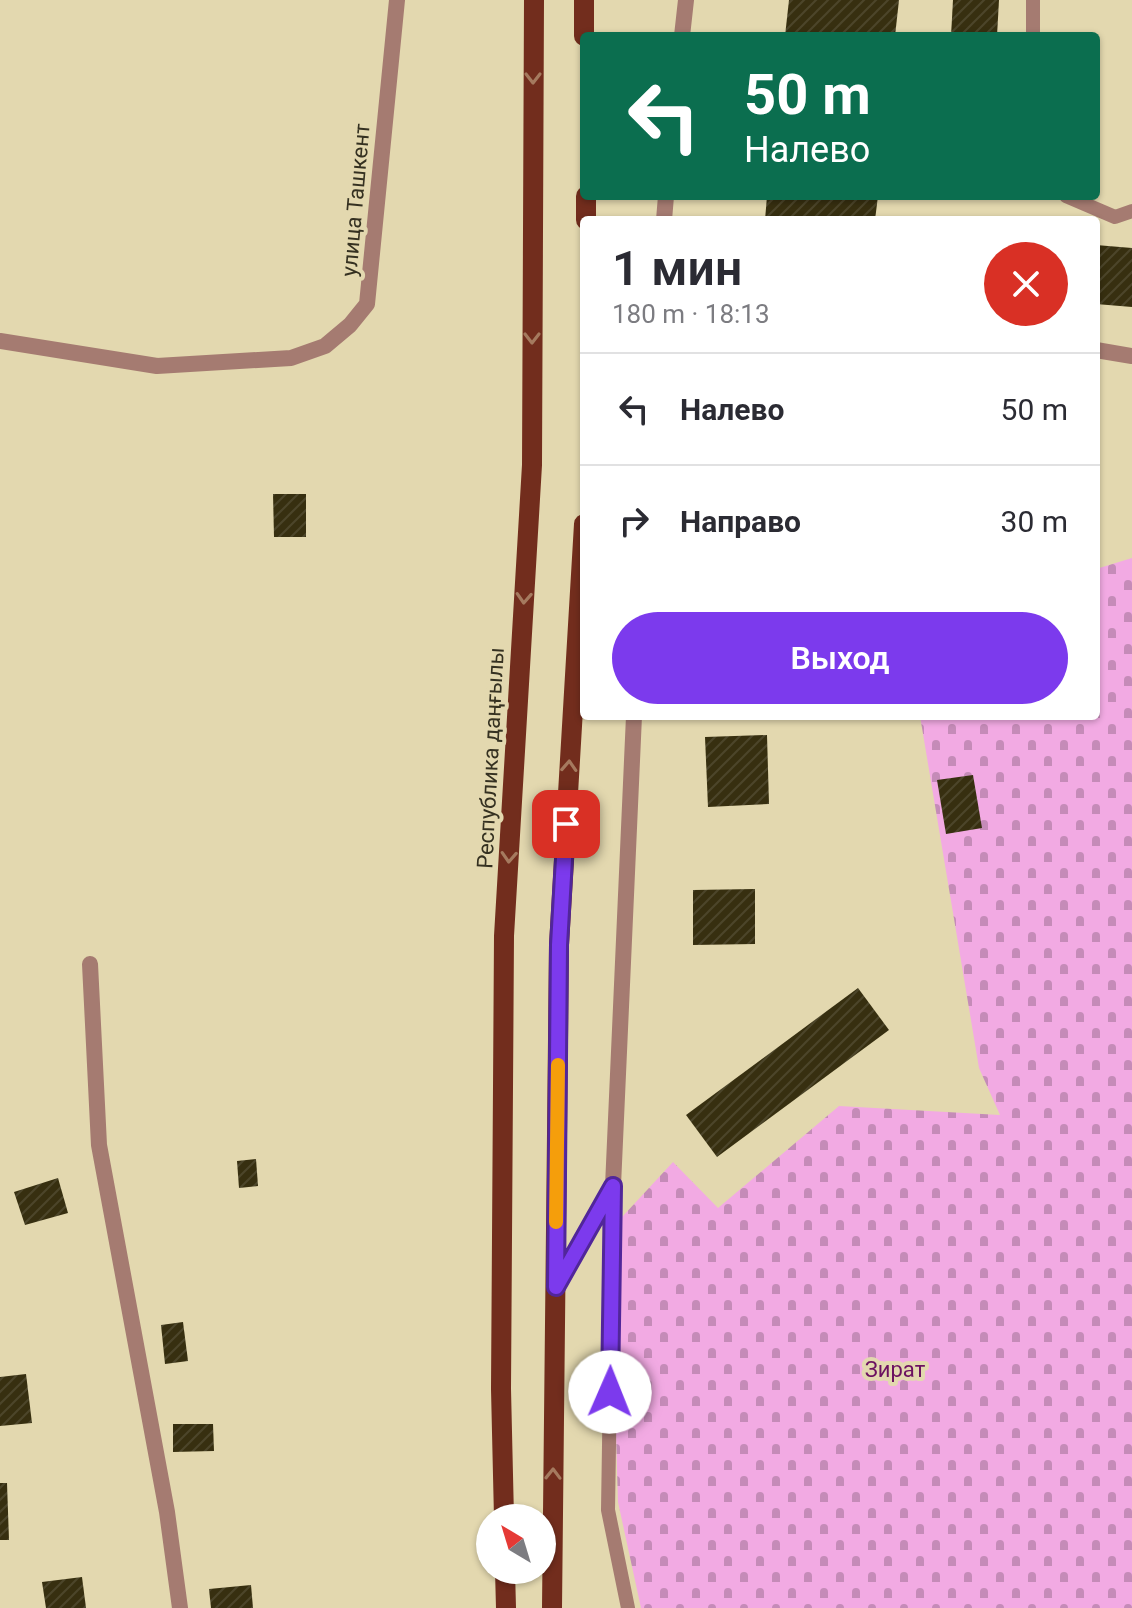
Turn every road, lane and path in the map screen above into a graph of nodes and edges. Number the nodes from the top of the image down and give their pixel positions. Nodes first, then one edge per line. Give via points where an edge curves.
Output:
1 (397, 0) edge
2 (534, 0) edge
3 (584, 0) edge
4 (686, 0) edge
5 (1033, 0) edge
6 (584, 32) edge
7 (682, 32) edge
8 (1033, 32) edge
9 (1075, 200) edge
10 (1132, 211) edge
11 (0, 341) edge
12 (1100, 351) edge
13 (1132, 356) edge
14 (580, 591) edge
15 (634, 720) edge
16 (90, 964) dead end
17 (613, 1186) junction
18 (556, 1287) junction
19 (504, 1504) edge
20 (505, 1584) edge
21 (180, 1608) edge
22 (506, 1608) edge
23 (552, 1608) edge
24 (628, 1608) edge

1 - 11 street, улица Ташкент via 367,304 350,325 325,346 291,358 157,366
2 -> 19 main road, Республика даңғылы via 532,465 504,936
3 - 6 main road
4 - 7 street
5 - 8 lane
9 - 10 lane via 1115,217
12 - 13 street
18 -> 14 main road via 559,945
15 - 17 street
16 - 21 street via 99,1145
17 - 18 street
17 - 24 lane via 608,1510
23 -> 18 main road
20 - 22 main road

